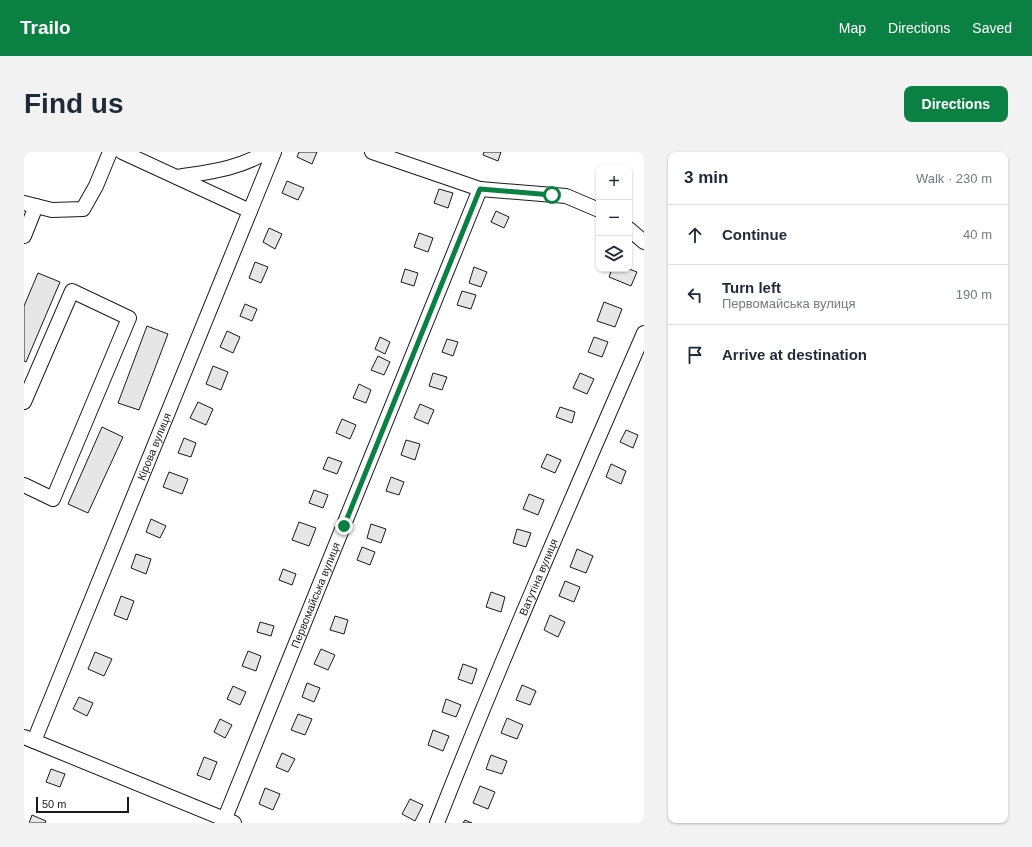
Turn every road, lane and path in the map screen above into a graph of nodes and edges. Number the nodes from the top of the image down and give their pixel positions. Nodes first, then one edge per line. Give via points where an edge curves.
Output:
1 (110, 152) edge
2 (122, 152) edge
3 (266, 152) edge
4 (274, 152) edge
5 (372, 152) edge
6 (177, 177) junction
7 (480, 189) junction
8 (30, 204) edge
9 (596, 209) edge
10 (250, 210) junction
11 (632, 232) edge
12 (24, 236) edge
13 (644, 242) edge
14 (644, 333) edge
15 (28, 384) edge
16 (24, 402) edge
17 (24, 485) edge
18 (29, 739) edge
19 (227, 822) edge
20 (437, 823) edge

1 - 8 street via 83,209 52,210
2 - 6 street
3 - 6 street via 237,166
4 - 10 street, Кірова вулиця
5 - 7 street
6 - 10 street
7 - 9 street via 566,196
7 - 19 street, Первомайська вулиця
8 - 12 street
10 - 18 street, Кірова вулиця
11 - 13 street
14 - 20 street, Ватутіна вулиця via 527,601
15 - 16 street
15 - 17 street via 72,291 129,318 53,499
18 - 19 street

